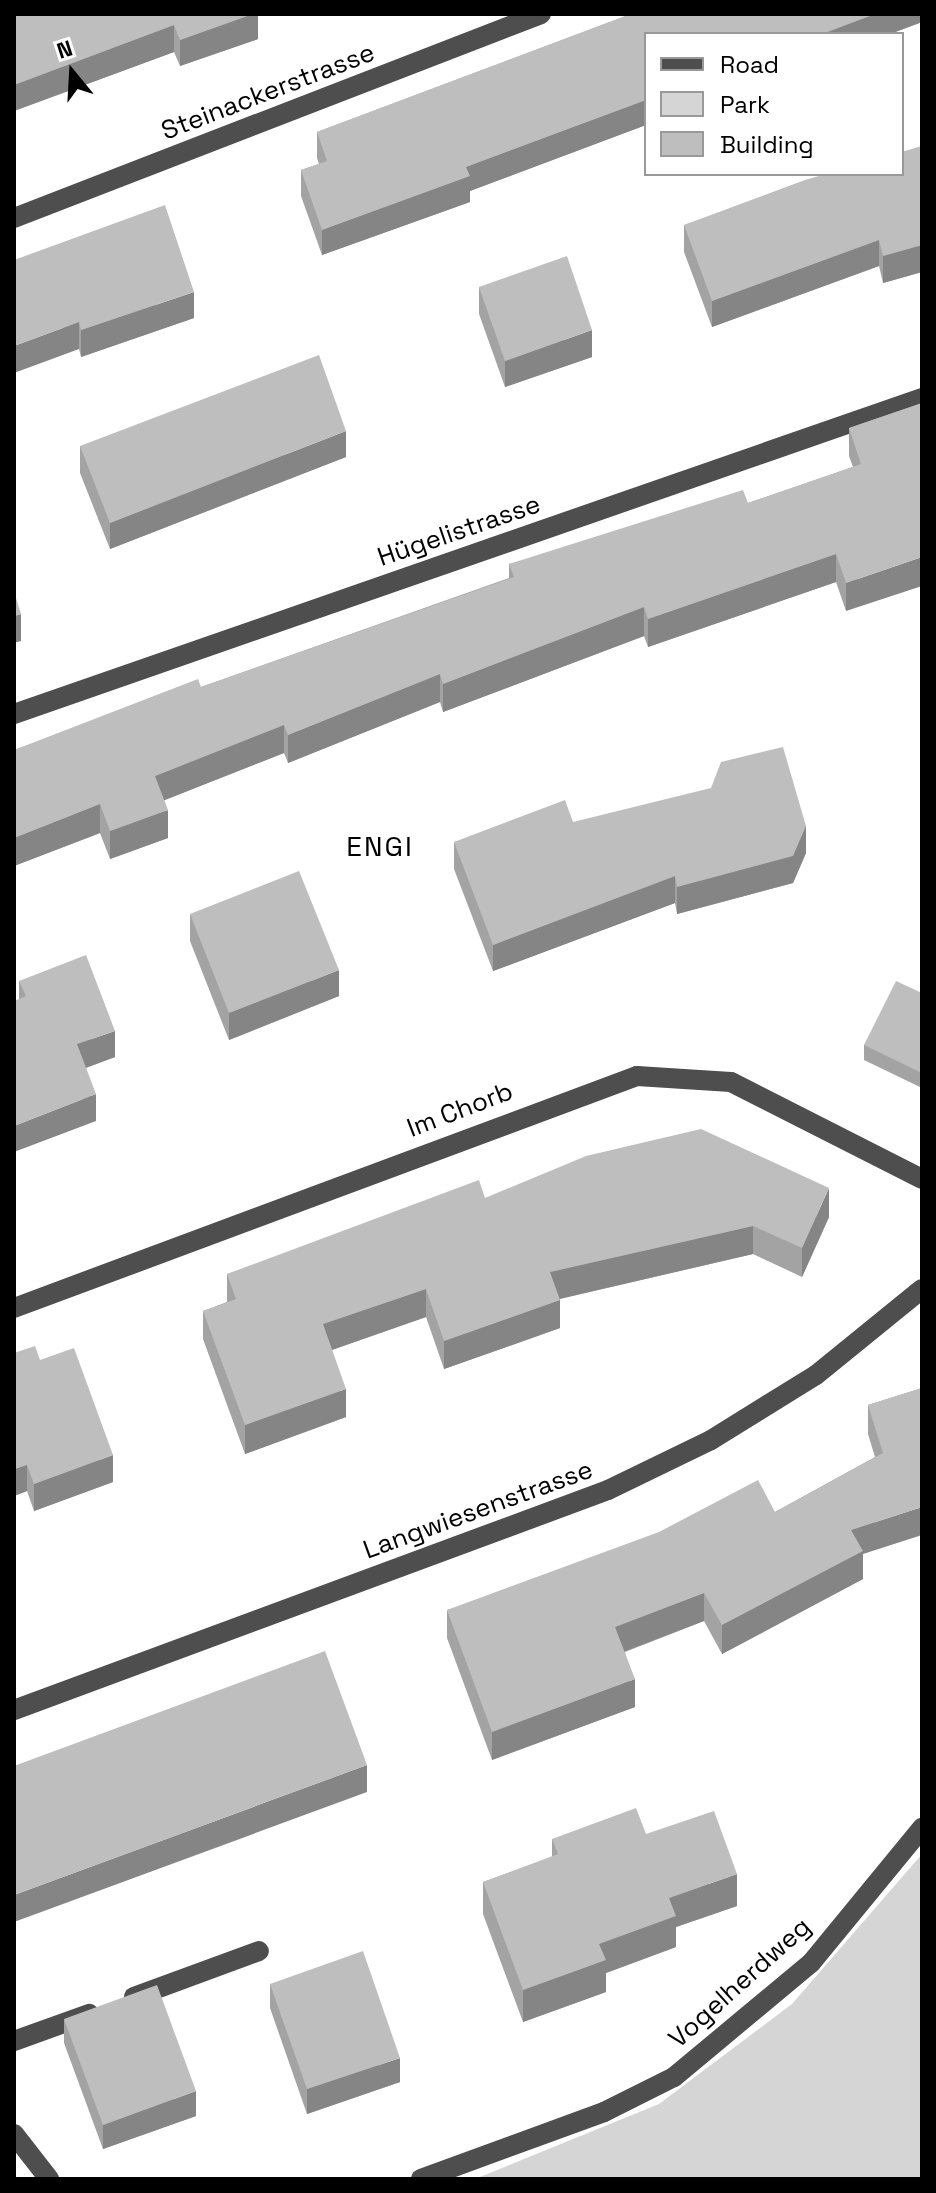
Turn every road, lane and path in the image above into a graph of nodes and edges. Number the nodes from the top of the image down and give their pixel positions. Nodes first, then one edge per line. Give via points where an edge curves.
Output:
1 (541, 14) edge
2 (14, 218) edge
3 (922, 398) edge
4 (14, 714) edge
5 (922, 1179) edge
6 (922, 1289) edge
7 (14, 1308) edge
8 (14, 1710) edge
9 (922, 1828) edge
10 (259, 1951) dead end
11 (14, 2041) edge
12 (14, 2134) edge
13 (49, 2179) edge
14 (421, 2179) edge

1 - 2 street, Steinackerstrasse
3 - 4 street, Hügelistrasse
5 - 7 street, Im Chorb via 731,1082 637,1076
6 - 8 street, Langwiesenstrasse via 816,1375 711,1440 608,1490
9 - 14 street, Vogelherdweg via 811,1963 674,2077 604,2112
10 - 11 street
12 - 13 street

